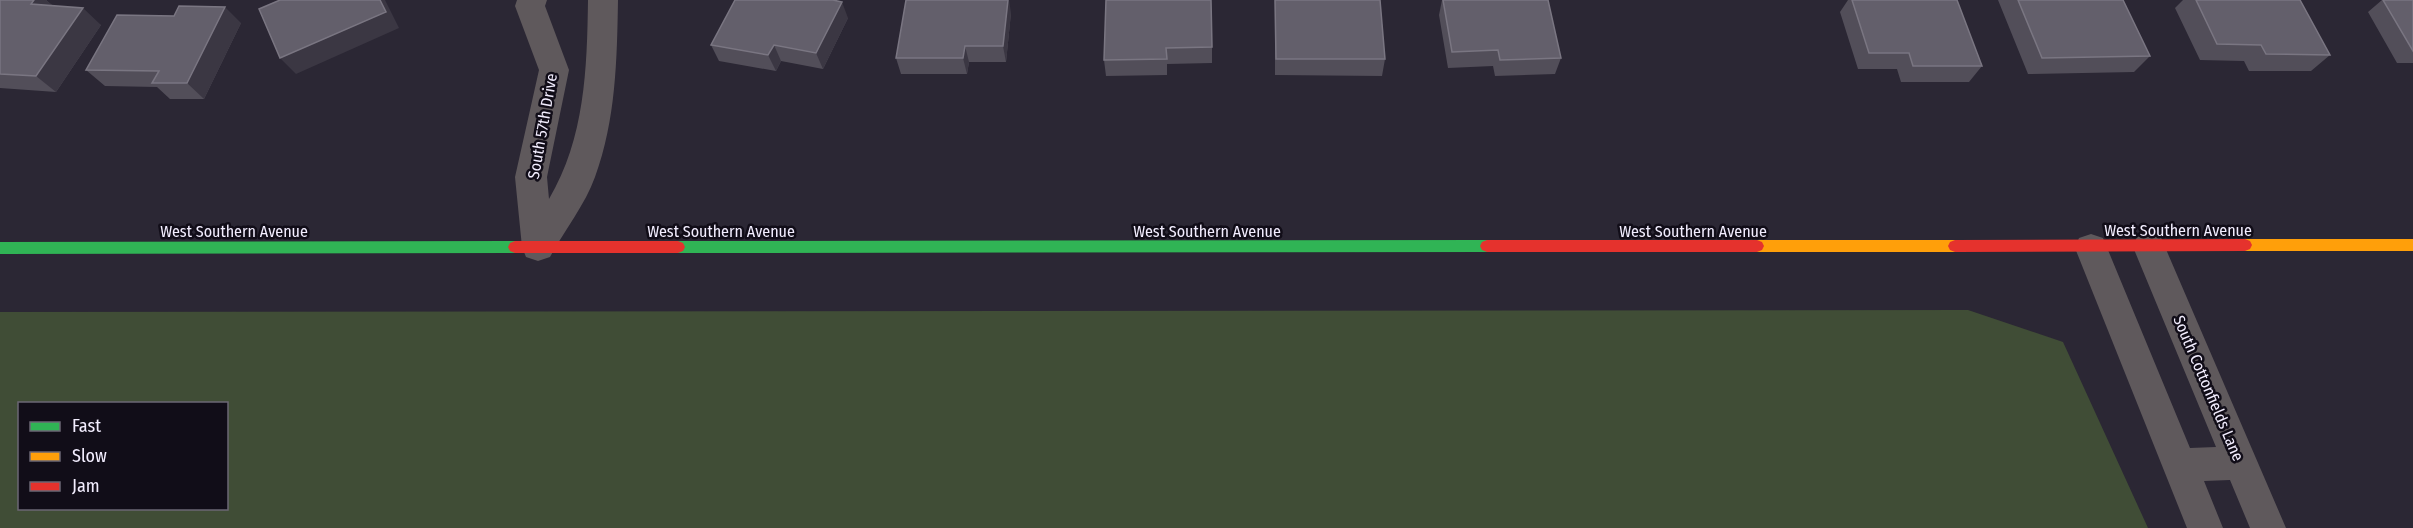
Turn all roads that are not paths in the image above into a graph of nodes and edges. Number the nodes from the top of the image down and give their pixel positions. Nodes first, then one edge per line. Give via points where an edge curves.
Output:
1 (532, 0) edge
2 (603, 0) edge
3 (602, 59) junction
4 (554, 70) junction
5 (2413, 245) edge
6 (538, 247) junction
7 (2150, 247) junction
8 (0, 248) edge
9 (2091, 248) junction
10 (2241, 463) junction
11 (2179, 465) junction
12 (2205, 528) edge
13 (2268, 528) edge

1 - 4 street, South 57th Drive via 530,6
2 - 3 street
3 - 4 street
3 - 6 street via 597,108 579,177
4 - 6 street, South 57th Drive via 531,177
5 - 7 main road, West Southern Avenue
6 - 8 main road, West Southern Avenue
6 - 9 main road, West Southern Avenue
7 - 9 main road, West Southern Avenue
7 - 10 street, South Cottonfields Lane
9 - 11 street
10 - 11 street
10 - 13 street, South Cottonfields Lane
11 - 12 street

